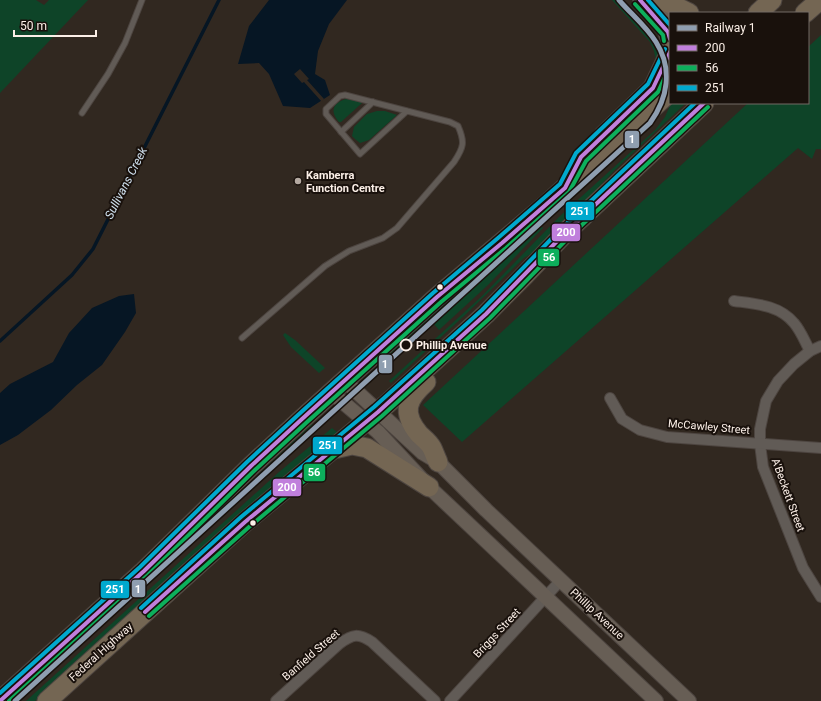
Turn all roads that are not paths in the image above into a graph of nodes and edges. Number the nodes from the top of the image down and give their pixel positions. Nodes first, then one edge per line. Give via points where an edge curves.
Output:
1 (142, 0) edge
2 (640, 0) edge
3 (653, 0) edge
4 (663, 0) edge
5 (772, 0) edge
6 (820, 0) edge
7 (687, 12) edge
8 (759, 12) edge
9 (806, 12) edge
10 (669, 31) edge
11 (669, 54) edge
12 (669, 93) edge
13 (373, 102) junction
14 (703, 104) edge
15 (407, 111) junction
16 (82, 113) dead end
17 (341, 132) junction
18 (565, 188) junction
19 (734, 301) dead end
20 (486, 314) junction
21 (242, 338) dead end
22 (821, 346) edge
23 (810, 351) junction
24 (338, 387) junction
25 (610, 398) dead end
26 (372, 417) junction
27 (760, 444) junction
28 (821, 448) edge
29 (334, 449) junction
30 (438, 462) junction
31 (429, 487) junction
32 (561, 580) junction
33 (546, 597) junction
34 (821, 598) edge
35 (0, 701) edge
36 (47, 701) edge
37 (276, 701) edge
38 (435, 701) edge
39 (450, 701) edge
40 (656, 701) edge
41 (689, 701) edge

1 - 16 lane via 125,43
2 - 10 main road
3 - 10 main road
4 - 7 highway
5 - 8 highway
6 - 9 highway
11 - 18 highway via 653,88 580,157
12 - 18 highway
13 - 15 lane
13 - 17 lane
13 - 17 lane via 345,95 340,96 326,109 326,114
14 - 20 highway, Federal Highway via 564,234
15 - 17 lane via 360,154
15 - 21 lane via 458,126 463,142 454,162 397,228 382,238 349,250 325,266
18 - 24 highway via 437,297
19 - 23 street via 761,304 780,311 795,324
20 - 26 highway, Federal Highway
20 - 30 highway via 484,325 476,337 417,390 410,401 410,420 431,447
22 - 23 street, A'Beckett Street
23 - 27 street, A'Beckett Street via 778,382 766,401 760,429
24 - 26 main road, Phillip Avenue
24 - 35 highway via 251,466 144,571
25 - 27 street, McCawley Street via 622,419 640,430 667,437
26 - 29 highway, Federal Highway
26 - 30 main road, Phillip Avenue
26 - 31 main road, Phillip Avenue via 378,432
27 - 28 street, McCawley Street
27 - 34 street, A'Beckett Street via 763,467 783,519 803,568
29 - 31 highway via 352,445 367,448
29 - 36 highway, Federal Highway via 245,522
30 - 32 main road, Phillip Avenue
31 - 33 main road, Phillip Avenue
32 - 33 street, Briggs Street
32 - 41 main road, Phillip Avenue
33 - 39 street, Briggs Street
33 - 40 main road, Phillip Avenue
37 - 38 street, Banfield Street via 339,644 350,636 363,636

